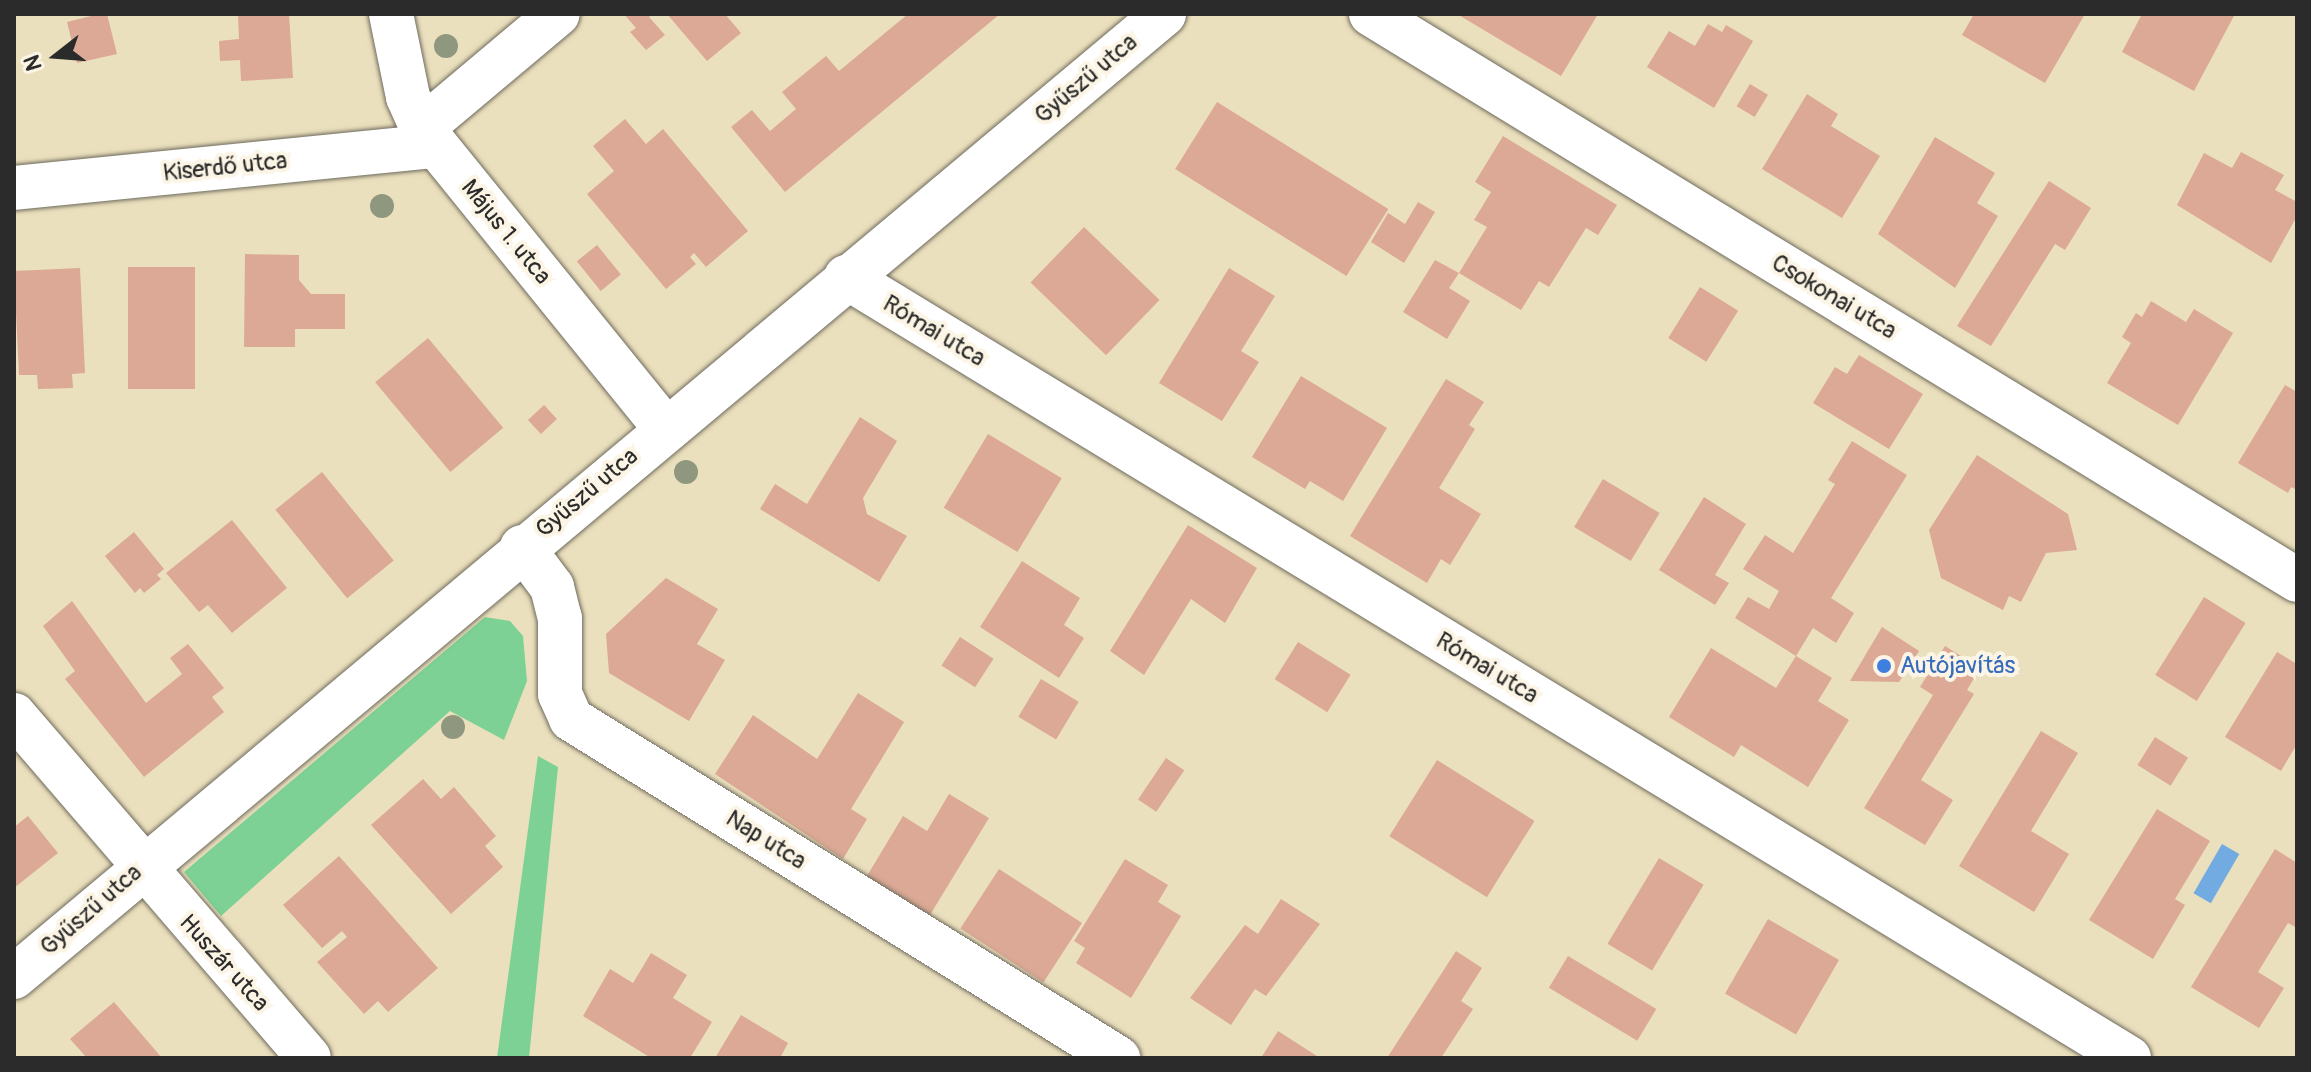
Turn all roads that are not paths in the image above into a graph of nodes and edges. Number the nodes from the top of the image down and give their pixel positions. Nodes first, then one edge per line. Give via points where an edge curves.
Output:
1 (391, 14) edge
2 (558, 14) edge
3 (1164, 14) edge
4 (1371, 14) edge
5 (429, 137) junction
6 (14, 188) edge
7 (846, 277) junction
8 (665, 428) junction
9 (522, 547) junction
10 (2297, 580) edge
11 (14, 715) edge
12 (140, 867) junction
13 (14, 977) edge
14 (309, 1058) edge
15 (1118, 1058) edge
16 (2129, 1058) edge

1 - 5 street, Május 1. utca via 408,97
2 - 5 street
3 - 7 street, Gyűszű utca
4 - 10 street, Csokonai utca
5 - 6 street, Kiserdő utca
5 - 8 street, Május 1. utca
7 - 8 street, Gyűszű utca
7 - 16 street, Római utca
8 - 9 street, Gyűszű utca
9 - 12 street, Gyűszű utca
9 - 15 street, Nap utca via 552,587 560,618 560,694 571,719
11 - 12 street, Huszár utca
12 - 13 street, Gyűszű utca
12 - 14 street, Huszár utca

